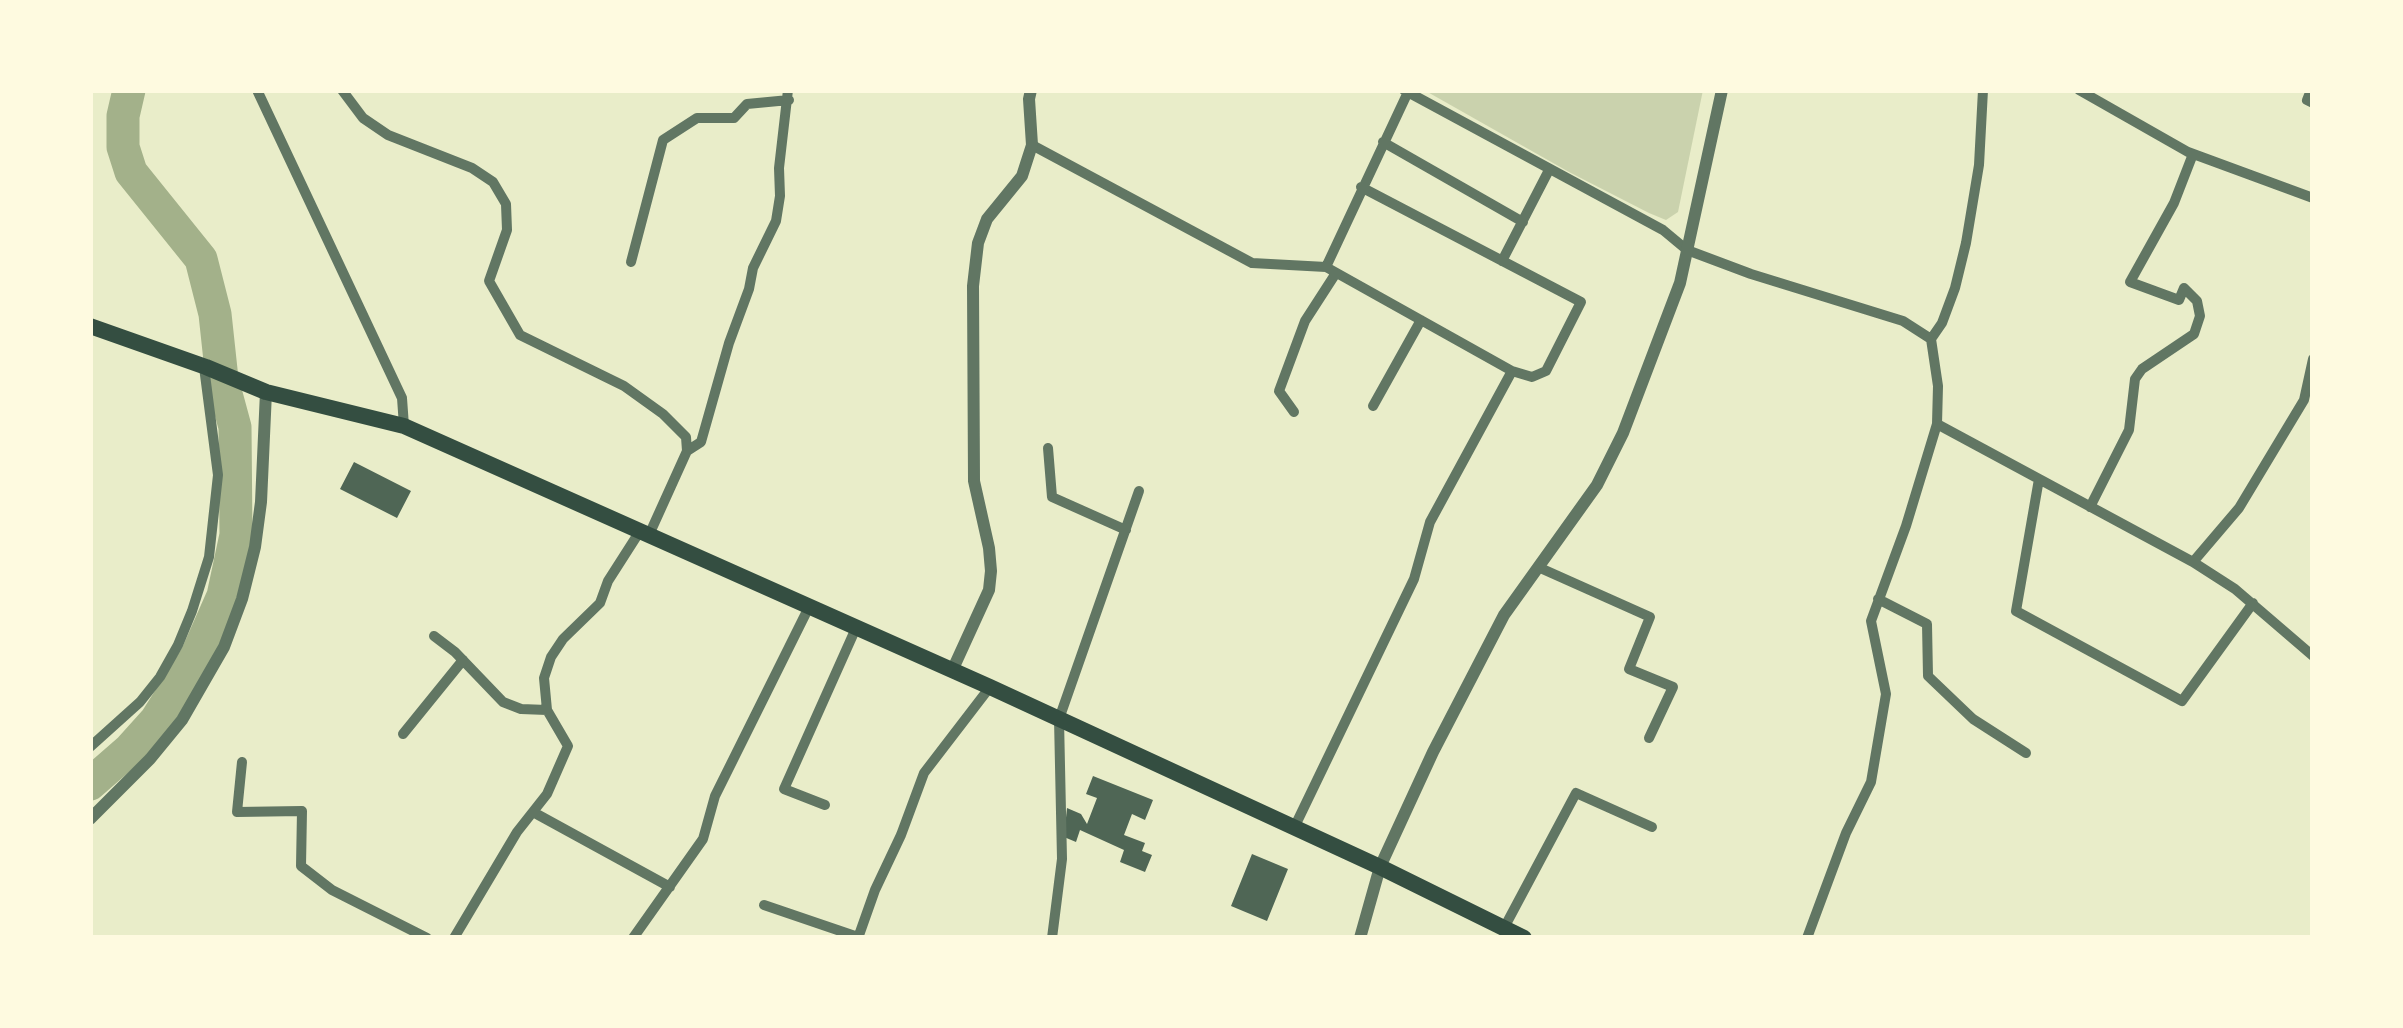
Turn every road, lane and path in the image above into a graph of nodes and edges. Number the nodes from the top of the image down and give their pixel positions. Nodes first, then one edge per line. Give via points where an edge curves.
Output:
1 (257, 90) edge
2 (342, 90) edge
3 (1031, 90) edge
4 (1722, 90) edge
5 (1983, 90) edge
6 (2079, 90) edge
7 (2311, 90) edge
8 (1406, 91) edge
9 (2096, 94) edge
10 (789, 95) edge
11 (2313, 104) edge
12 (1383, 142) junction
13 (1032, 145) junction
14 (2193, 154) junction
15 (1549, 170) junction
16 (1361, 187) junction
17 (2312, 194) edge
18 (1522, 222) junction
19 (1687, 250) junction
20 (1502, 261) junction
21 (631, 262) dead end
22 (1331, 270) junction
23 (1421, 320) junction
24 (90, 326) edge
25 (1931, 339) junction
26 (2313, 359) edge
27 (205, 367) junction
28 (1512, 371) junction
29 (265, 392) junction
30 (1372, 406) dead end
31 (1294, 412) dead end
32 (1937, 424) junction
33 (404, 426) junction
34 (1048, 448) dead end
35 (688, 451) junction
36 (2039, 479) junction
37 (1139, 491) dead end
38 (2090, 507) junction
39 (1126, 530) junction
40 (645, 533) junction
41 (2193, 562) junction
42 (1538, 567) junction
43 (1879, 599) junction
44 (2252, 603) junction
45 (809, 607) junction
46 (856, 628) junction
47 (434, 636) dead end
48 (2313, 656) edge
49 (463, 660) junction
50 (952, 671) junction
51 (990, 688) junction
52 (547, 710) junction
53 (1059, 719) junction
54 (403, 734) dead end
55 (1649, 738) dead end
56 (90, 747) edge
57 (2026, 753) dead end
58 (242, 762) dead end
59 (825, 805) dead end
60 (533, 812) junction
61 (90, 819) edge
62 (1294, 827) junction
63 (1652, 827) dead end
64 (1380, 867) junction
65 (670, 887) junction
66 (764, 905) dead end
67 (1504, 928) junction
68 (427, 938) edge
69 (454, 938) edge
70 (633, 938) edge
71 (858, 938) edge
72 (1052, 938) edge
73 (1360, 938) edge
74 (1524, 938) edge
75 (1807, 938) edge

1 - 33 street via 403,398
2 - 35 street via 388,135 494,182 507,230 489,281 520,335 624,386 686,437
3 - 13 street
4 - 19 street
5 - 25 street via 1966,243
6 - 9 street
7 - 11 street
8 - 12 street
8 - 15 street
9 - 14 street
10 - 21 street via 748,104 734,118 697,118 663,140
10 - 35 street via 776,221 753,268 701,442
12 - 16 street
12 - 18 street
13 - 22 street via 1252,263
13 - 50 street via 1022,176 978,243 974,481 991,571
14 - 17 street
14 - 38 street via 2130,282 2179,300 2184,288 2200,316 2194,334 2135,379 2129,430
15 - 18 street
15 - 19 street
16 - 20 street
16 - 22 street
18 - 20 street
19 - 25 street via 1903,321
19 - 42 street via 1623,433
20 - 28 street via 1581,302 1546,371
22 - 23 street
22 - 31 street via 1279,391
23 - 28 street
23 - 30 street
24 - 27 main road
25 - 32 street
26 - 41 street via 2304,400 2239,508
27 - 29 main road
27 - 56 street via 218,475 203,575 160,677
28 - 62 street via 1430,522 1414,579
29 - 33 main road
29 - 61 street via 255,547 224,646 182,720
32 - 36 street
32 - 43 street
33 - 40 main road
34 - 39 street via 1052,497
35 - 40 street
36 - 38 street
36 - 44 street via 2016,610 2182,701
37 - 39 street
38 - 41 street
39 - 53 street
40 - 45 main road
40 - 52 street via 600,603 551,657
41 - 44 street
42 - 55 street via 1650,617 1629,669 1673,687
42 - 64 street via 1504,615
43 - 57 street via 1927,624 1928,676 1973,719
43 - 75 street via 1871,621 1886,694 1871,782
44 - 48 street
45 - 46 main road
45 - 65 street via 715,796 703,839
46 - 50 main road
46 - 59 street via 784,789
47 - 49 street
49 - 52 street via 503,702
49 - 54 street
50 - 51 main road
51 - 53 main road
51 - 71 street via 924,773
52 - 60 street via 568,746
53 - 62 main road
53 - 72 street via 1062,859
58 - 68 street via 237,812 302,811 301,866
60 - 65 street
60 - 69 street
62 - 64 main road
63 - 67 street via 1576,793
64 - 67 main road
64 - 73 street
65 - 70 street
66 - 71 street
67 - 74 main road

